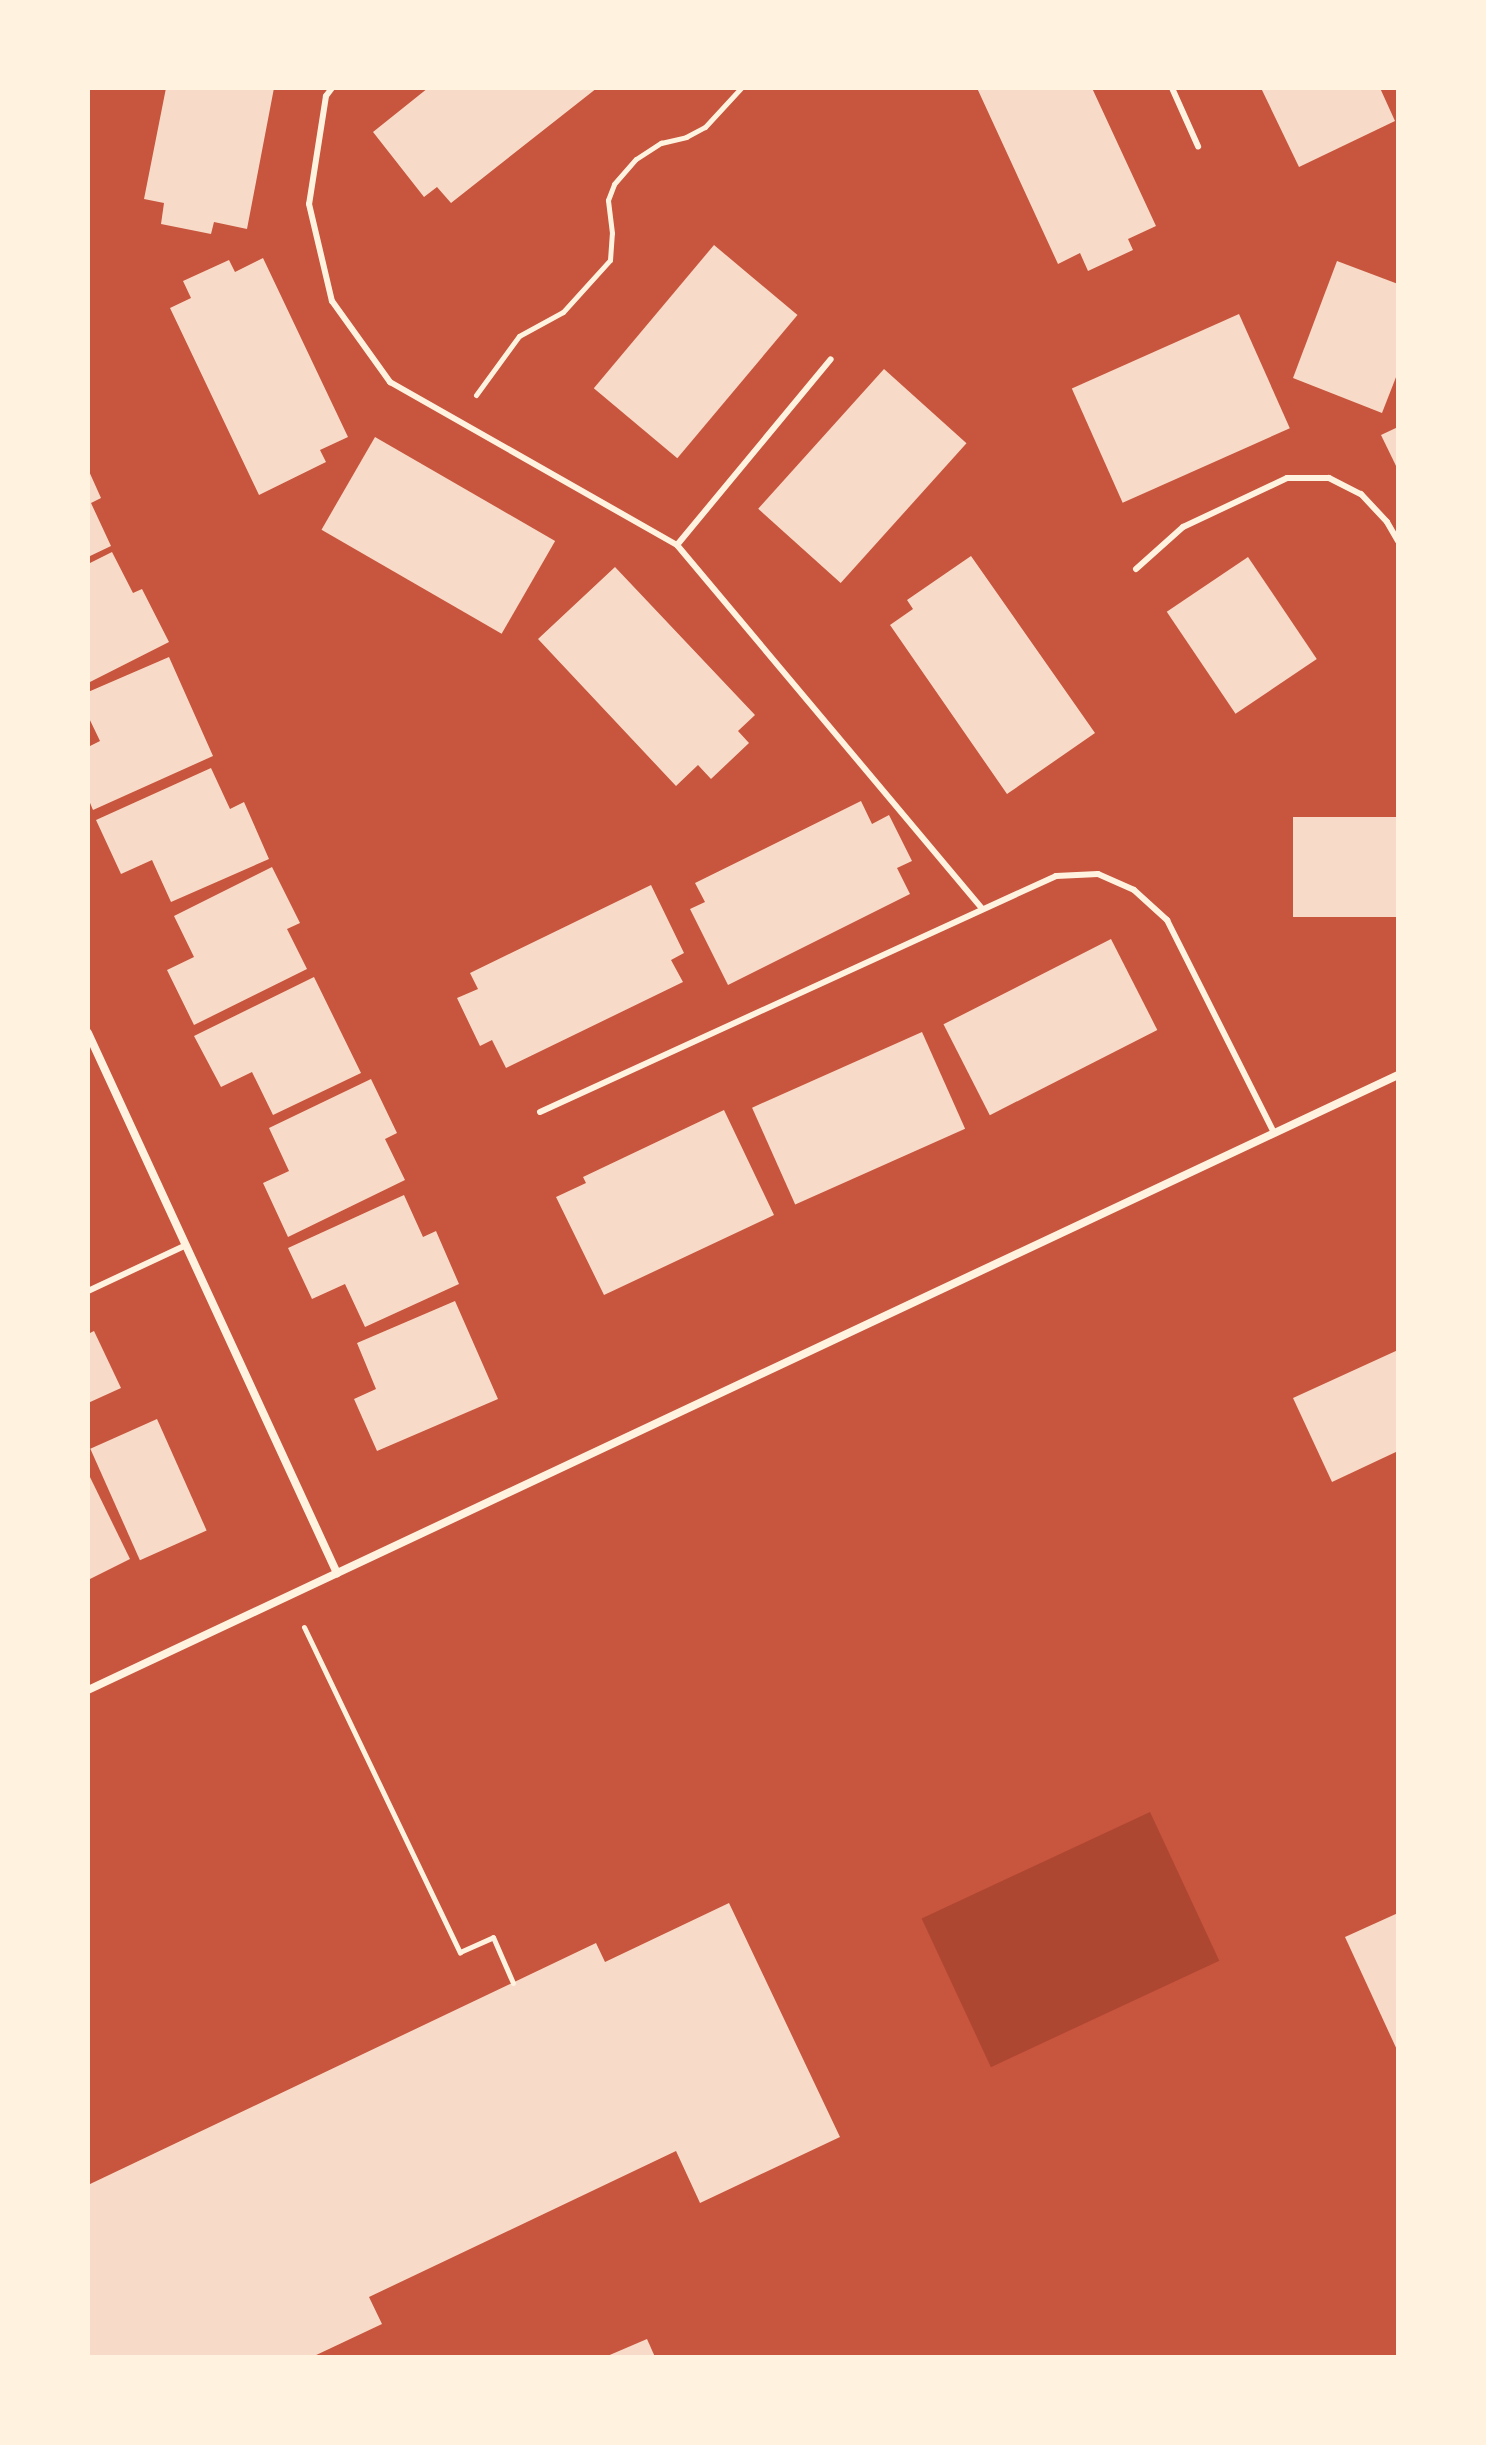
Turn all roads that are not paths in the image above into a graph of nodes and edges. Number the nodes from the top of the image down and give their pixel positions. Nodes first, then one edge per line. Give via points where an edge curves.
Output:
1 (332, 88) edge
2 (1172, 88) edge
3 (1198, 146) dead end
4 (831, 359) dead end
5 (1398, 541) edge
6 (677, 545) junction
7 (1136, 569) dead end
8 (982, 908) junction
9 (88, 1033) edge
10 (1398, 1075) edge
11 (540, 1112) dead end
12 (1274, 1133) junction
13 (186, 1245) junction
14 (88, 1291) edge
15 (337, 1573) junction
16 (88, 1690) edge

1 - 6 lane via 326,96 309,204 332,301 390,382
2 - 3 lane
4 - 6 lane
5 - 7 lane via 1361,494 1329,478 1287,478 1183,527
6 - 8 lane
8 - 11 lane
8 - 12 lane via 1056,876 1098,874 1134,890 1167,920
9 - 13 street
10 - 12 street
12 - 15 street
13 - 14 lane
13 - 15 street
15 - 16 street

